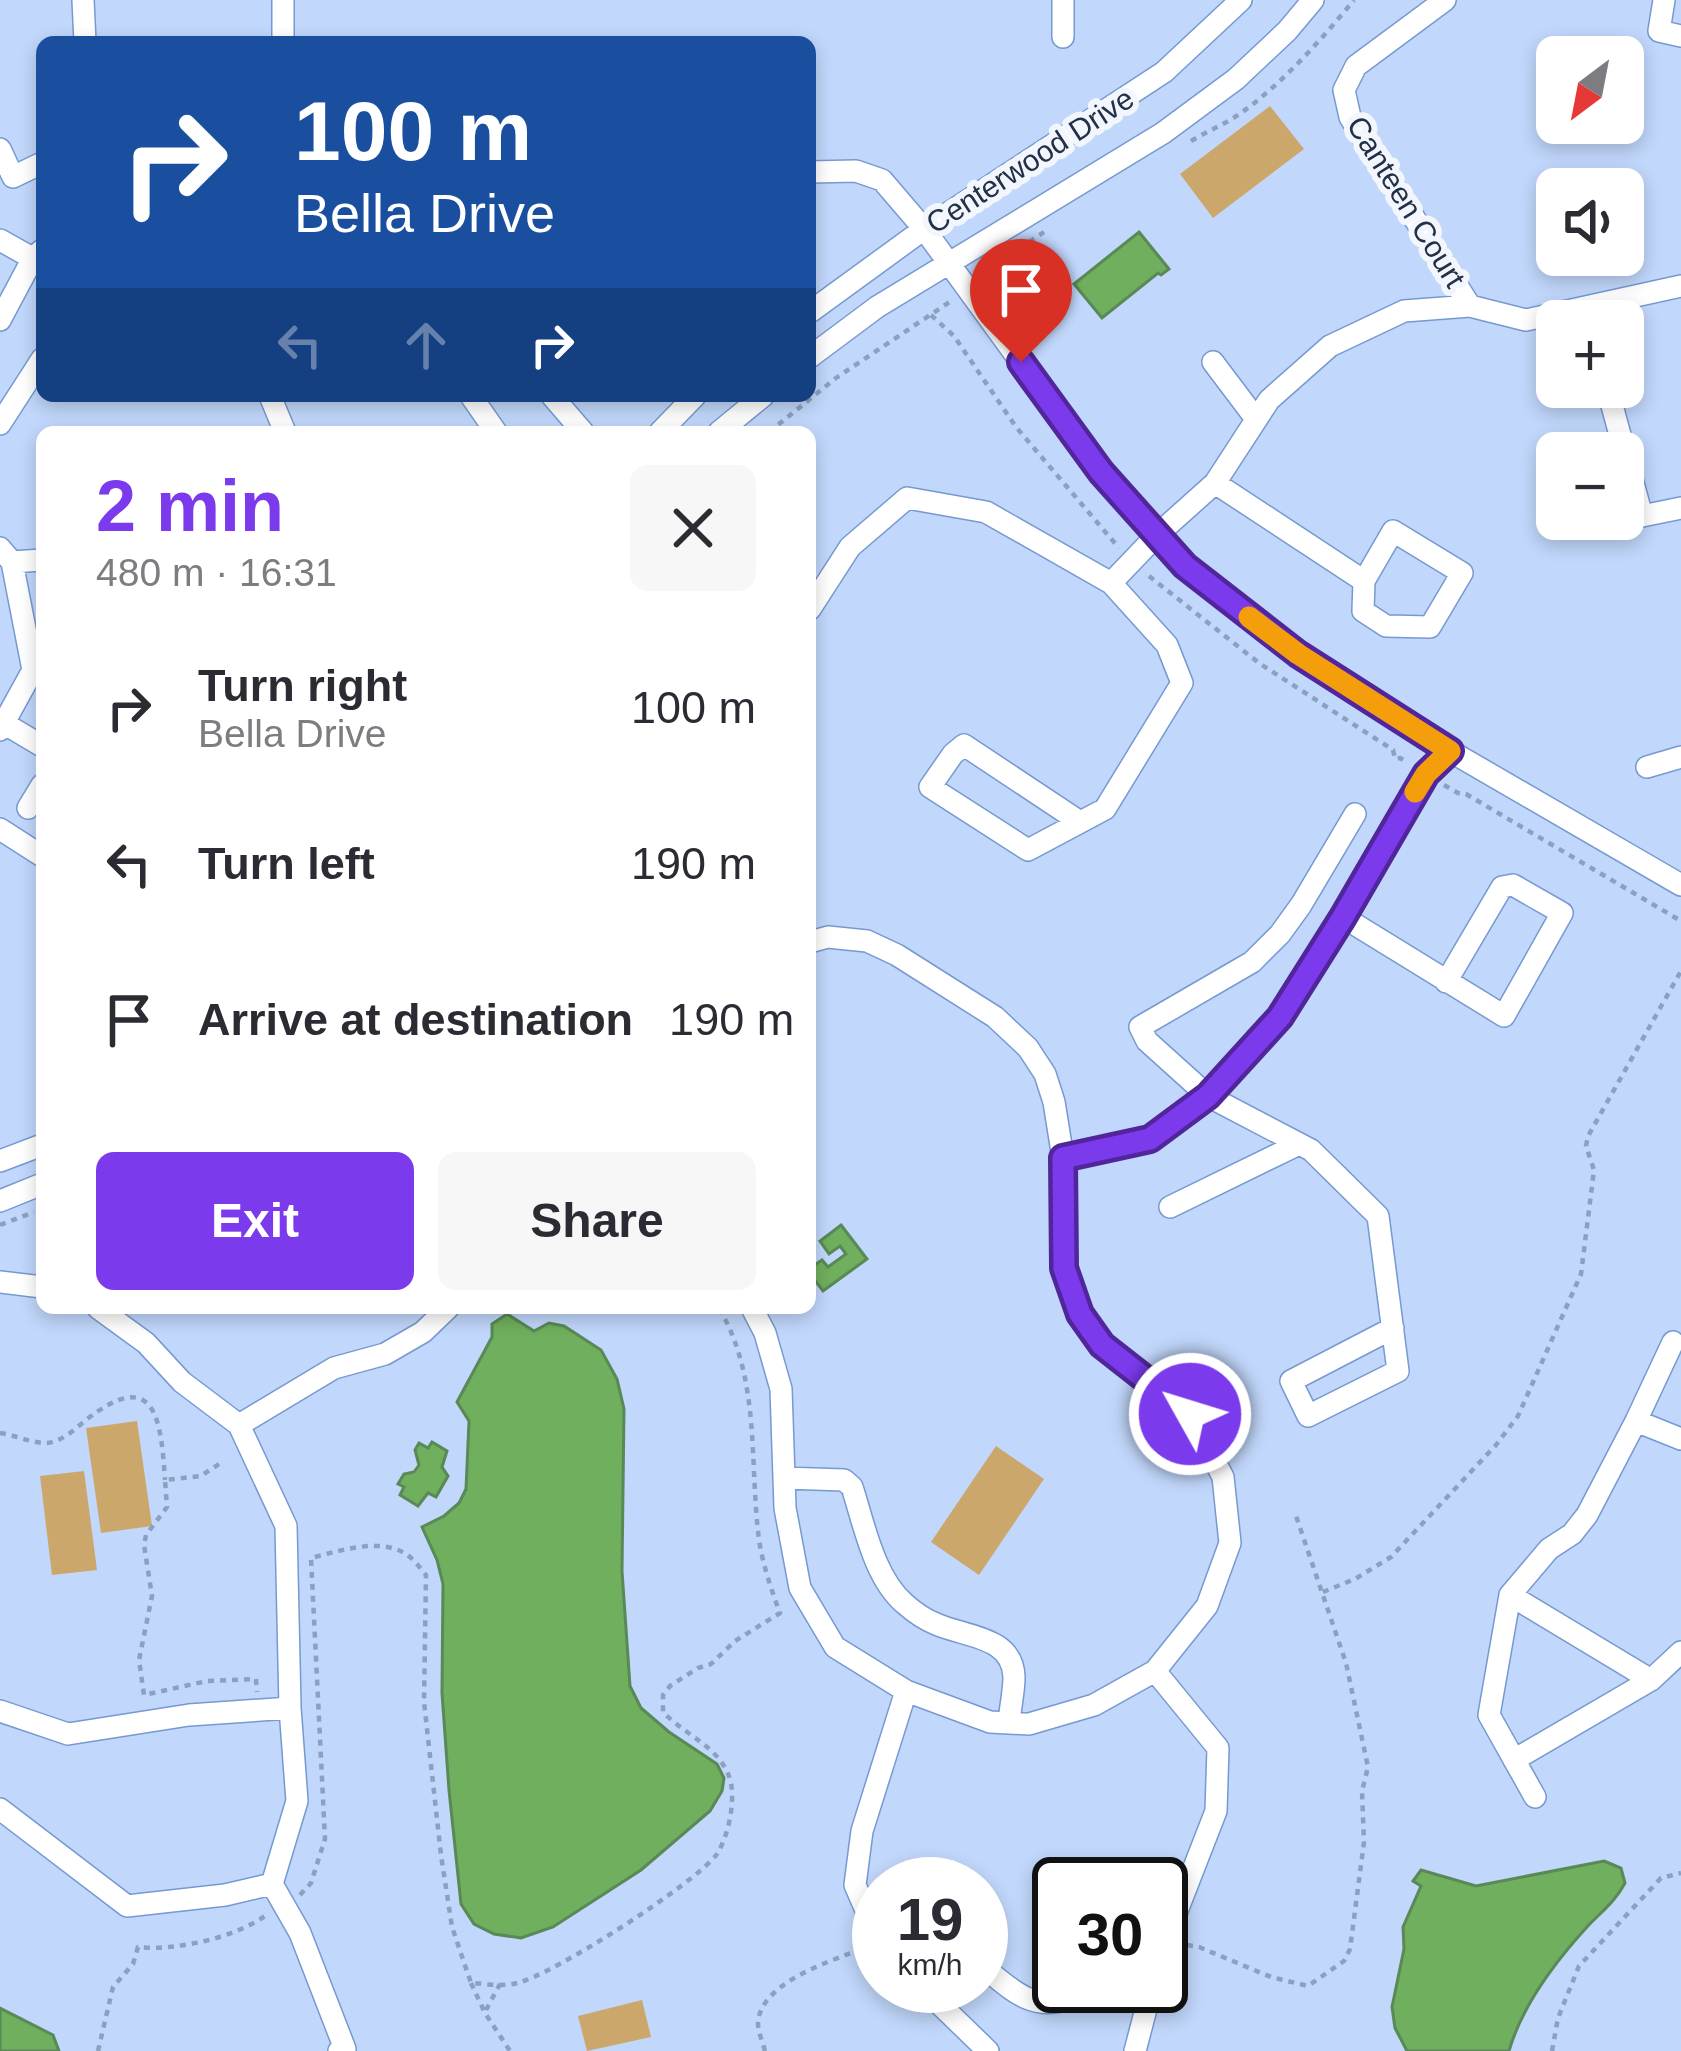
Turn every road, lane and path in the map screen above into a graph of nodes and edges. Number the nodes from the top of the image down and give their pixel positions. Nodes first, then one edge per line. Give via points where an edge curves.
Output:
1 (83, 0) edge
2 (283, 0) edge
3 (1064, 0) edge
4 (1241, 0) edge
5 (1313, 0) edge
6 (1445, 0) edge
7 (1664, 0) edge
8 (85, 36) edge
9 (283, 36) edge
10 (1681, 36) edge
11 (1064, 37) dead end
12 (0, 149) edge
13 (36, 167) edge
14 (816, 172) edge
15 (924, 230) junction
16 (0, 240) edge
17 (36, 256) edge
18 (36, 262) edge
19 (949, 264) junction
20 (1004, 267) dead end
21 (979, 283) dead end
22 (1681, 286) edge
23 (1636, 300) edge
24 (1470, 306) junction
25 (816, 308) edge
26 (1536, 319) edge
27 (0, 320) edge
28 (816, 353) edge
29 (1213, 362) dead end
30 (36, 368) edge
31 (816, 394) edge
32 (557, 402) edge
33 (689, 402) edge
34 (756, 402) edge
35 (806, 402) edge
36 (1613, 408) edge
37 (1256, 419) junction
38 (0, 424) edge
39 (578, 426) edge
40 (666, 426) edge
41 (726, 426) edge
42 (776, 426) edge
43 (1215, 483) junction
44 (1681, 508) edge
45 (1157, 536) junction
46 (1118, 547) dead end
47 (6, 555) edge
48 (36, 559) edge
49 (1150, 577) dead end
50 (1364, 580) junction
51 (1111, 583) junction
52 (816, 600) edge
53 (1, 725) edge
54 (36, 743) edge
55 (1450, 751) junction
56 (1400, 758) dead end
57 (1681, 758) edge
58 (1647, 767) dead end
59 (1448, 788) dead end
60 (36, 795) edge
61 (28, 808) dead end
62 (1355, 814) dead end
63 (1080, 822) junction
64 (0, 829) edge
65 (36, 852) edge
66 (1681, 885) edge
67 (1301, 905) junction
68 (1681, 921) edge
69 (1340, 923) junction
70 (816, 940) edge
71 (1681, 971) edge
72 (1446, 982) junction
73 (1208, 1096) junction
74 (1300, 1144) junction
75 (36, 1147) edge
76 (1063, 1158) junction
77 (0, 1161) edge
78 (36, 1186) edge
79 (0, 1201) edge
80 (1170, 1207) dead end
81 (0, 1282) edge
82 (36, 1286) edge
83 (106, 1314) edge
84 (442, 1314) edge
85 (723, 1314) edge
86 (755, 1314) edge
87 (1393, 1328) junction
88 (1673, 1342) dead end
89 (1636, 1421) junction
90 (238, 1425) junction
91 (0, 1433) edge
92 (1681, 1439) edge
93 (219, 1464) dead end
94 (784, 1478) junction
95 (165, 1480) junction
96 (1296, 1516) dead end
97 (1323, 1592) junction
98 (1510, 1595) junction
99 (1681, 1652) edge
100 (1155, 1671) junction
101 (1651, 1680) junction
102 (906, 1691) junction
103 (290, 1708) junction
104 (258, 1710) junction
105 (0, 1711) edge
106 (1009, 1723) junction
107 (1514, 1760) junction
108 (1535, 1797) dead end
109 (0, 1809) edge
110 (859, 1857) edge
111 (1681, 1873) edge
112 (1188, 1880) edge
113 (278, 1894) junction
114 (1188, 1946) edge
115 (852, 1952) edge
116 (471, 1983) junction
117 (500, 1984) junction
118 (485, 2013) junction
119 (949, 2013) edge
120 (1145, 2013) edge
121 (98, 2051) edge
122 (339, 2051) edge
123 (510, 2051) edge
124 (765, 2051) edge
125 (988, 2051) edge
126 (1135, 2051) edge
127 (1552, 2051) edge

1 - 8 street
2 - 9 street
3 - 11 street
4 - 15 street, Centerwood Drive via 1164,72
5 - 19 street, Centerwood Drive via 1236,80 1163,133
6 - 24 street, Canteen Court via 1356,66 1344,90 1350,116
7 - 10 street via 1659,31
12 - 13 street via 13,177
14 - 15 street via 881,180
15 - 19 street
15 - 25 street, Centerwood Drive
16 - 17 street
18 - 27 street
19 - 28 street, Centerwood Drive
19 - 45 street
20 - 21 path
22 - 23 street
24 - 26 street
24 - 37 street via 1404,311 1330,346
29 - 37 street
30 - 38 street
31 - 46 path via 931,315
32 - 39 street
33 - 40 street
34 - 41 street
35 - 42 path
36 - 44 street via 1642,516
37 - 43 street
43 - 45 street
43 - 50 street
45 - 51 street
45 - 55 street via 1269,633
47 - 48 street
47 - 53 street via 33,670
49 - 56 path
50 - 50 street via 1363,611 1386,626 1430,627 1462,573 1393,531
51 - 52 street via 986,512 907,498 850,547
51 - 63 street via 1167,645 1182,683 1105,809
53 - 54 street
55 - 66 street
55 - 69 street via 1426,774
57 - 58 street
59 - 68 path
60 - 61 street
62 - 67 street
63 - 63 street via 1028,850 930,787 964,745
64 - 65 street
67 - 69 street
67 - 73 street via 1252,962 1140,1027
69 - 72 street
69 - 73 street via 1280,1017
70 - 76 street via 867,941 995,1017 1045,1074
71 - 97 path via 1588,1136 1594,1170 1581,1274 1518,1416 1391,1557
72 - 72 street via 1504,1016 1562,913 1502,886
73 - 74 street
73 - 76 street via 1150,1139
74 - 80 street
74 - 87 street via 1378,1216
75 - 77 street
76 - 100 street via 1064,1268 1080,1314 1102,1345 1190,1414 1223,1477 1230,1543 1207,1606
78 - 79 street
81 - 82 street
83 - 90 street
84 - 90 street via 385,1354 334,1368
85 - 117 path via 744,1367 759,1538 780,1613 663,1695 663,1712 723,1760 732,1807 720,1850 677,1888 553,1968
86 - 94 street via 781,1389
87 - 87 street via 1398,1371 1308,1416 1292,1382
88 - 89 street
89 - 92 street
89 - 98 street via 1587,1515
90 - 103 street via 286,1526
91 - 95 path via 48,1443 135,1395 154,1413
93 - 95 path via 201,1476
94 - 102 street via 800,1588 835,1647
94 - 106 street via 844,1480 902,1602 1009,1655
95 - 104 path via 167,1507 144,1545 152,1596 139,1660 144,1695 256,1679
96 - 97 path
97 - 114 path via 1368,1767 1350,1949 1308,1986
98 - 101 street
98 - 107 street via 1490,1714
99 - 101 street
100 - 106 street via 1094,1705
100 - 112 street via 1218,1748 1216,1811
101 - 107 street
102 - 106 street
102 - 110 street
103 - 104 street
103 - 113 street via 297,1801
104 - 105 street via 68,1734
107 - 108 street
109 - 113 street via 127,1906
111 - 127 path via 1661,1878 1579,1966
113 - 116 path via 303,1894 325,1839 311,1558 392,1548 426,1575 424,1702 452,1927
113 - 121 path via 253,1924 183,1946 138,1948 112,1987
113 - 122 street via 300,1933 345,2049
115 - 124 path via 765,2000 758,2025
116 - 117 path
116 - 118 path
117 - 118 path
118 - 123 path
119 - 125 street
120 - 126 street

